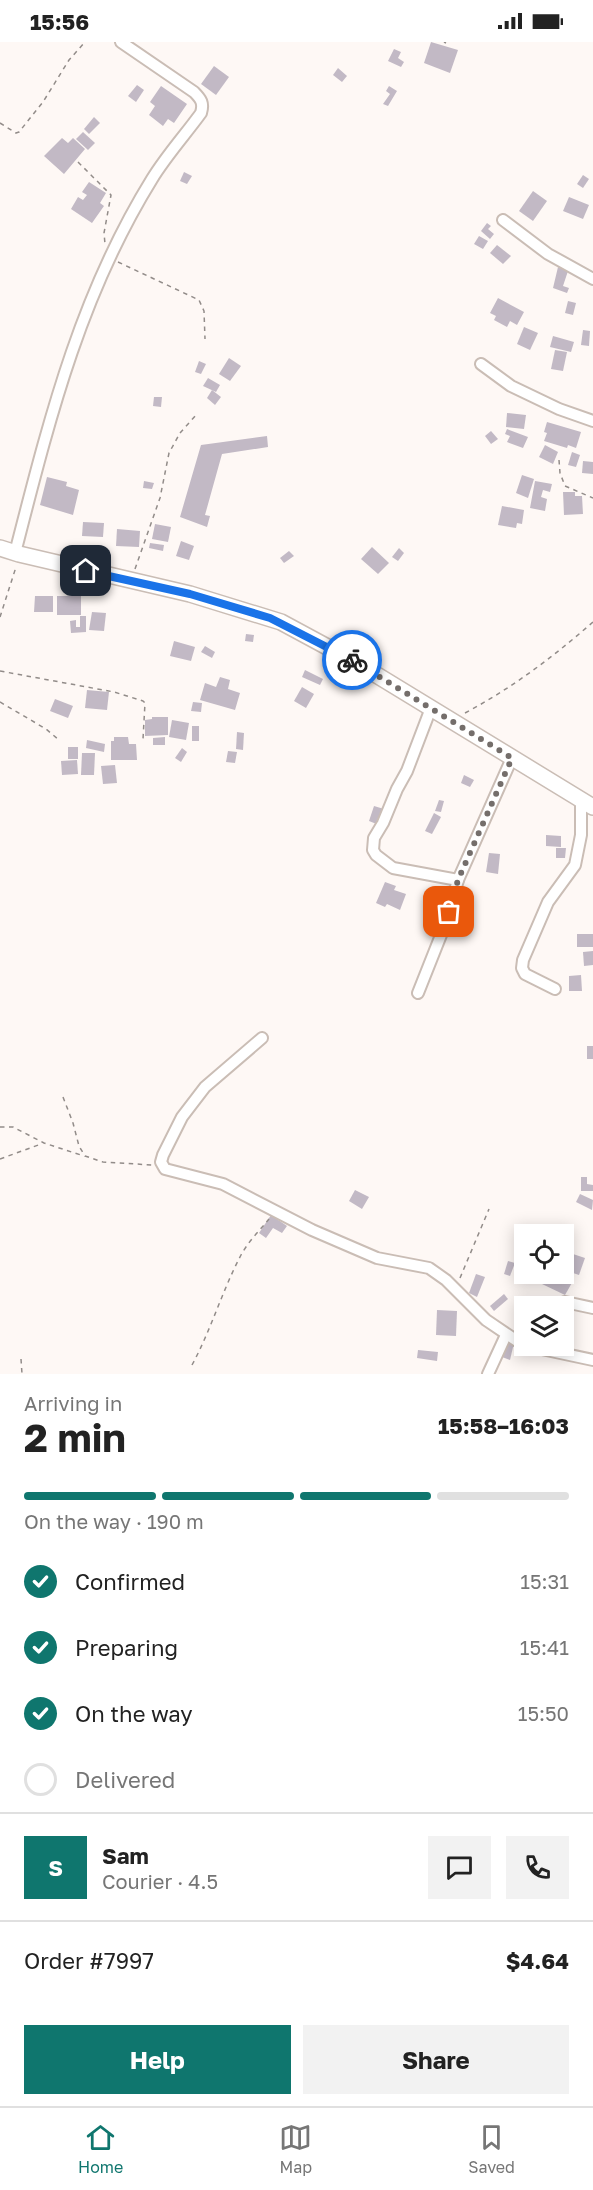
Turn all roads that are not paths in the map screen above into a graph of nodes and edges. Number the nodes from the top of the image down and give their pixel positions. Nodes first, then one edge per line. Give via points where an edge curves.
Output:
1 (122, 42) edge
2 (503, 220) dead end
3 (593, 279) edge
4 (481, 364) dead end
5 (593, 421) edge
6 (0, 548) edge
7 (17, 554) junction
8 (431, 708) junction
9 (512, 758) junction
10 (587, 804) edge
11 (458, 880) junction
12 (555, 989) dead end
13 (418, 993) dead end
14 (262, 1038) dead end
15 (574, 1304) edge
16 (593, 1308) edge
17 (506, 1335) junction
18 (514, 1340) edge
19 (574, 1356) edge
20 (593, 1360) edge
21 (488, 1374) edge

1 - 7 street via 194,92 203,106 153,178 89,302 65,368
2 - 3 street via 548,254
4 - 5 street via 511,386
6 - 7 main road
7 - 8 main road via 190,594 280,622
8 - 9 main road
8 - 11 street via 407,771 374,838 373,850 393,868
9 - 10 main road
9 - 11 street
10 - 12 street via 575,865 548,902 522,963 525,974
11 - 13 street
14 - 17 street via 205,1087 182,1117 163,1155 162,1166 223,1184 377,1258 429,1268
15 - 16 street
17 - 18 street
17 - 21 street
19 - 20 street

